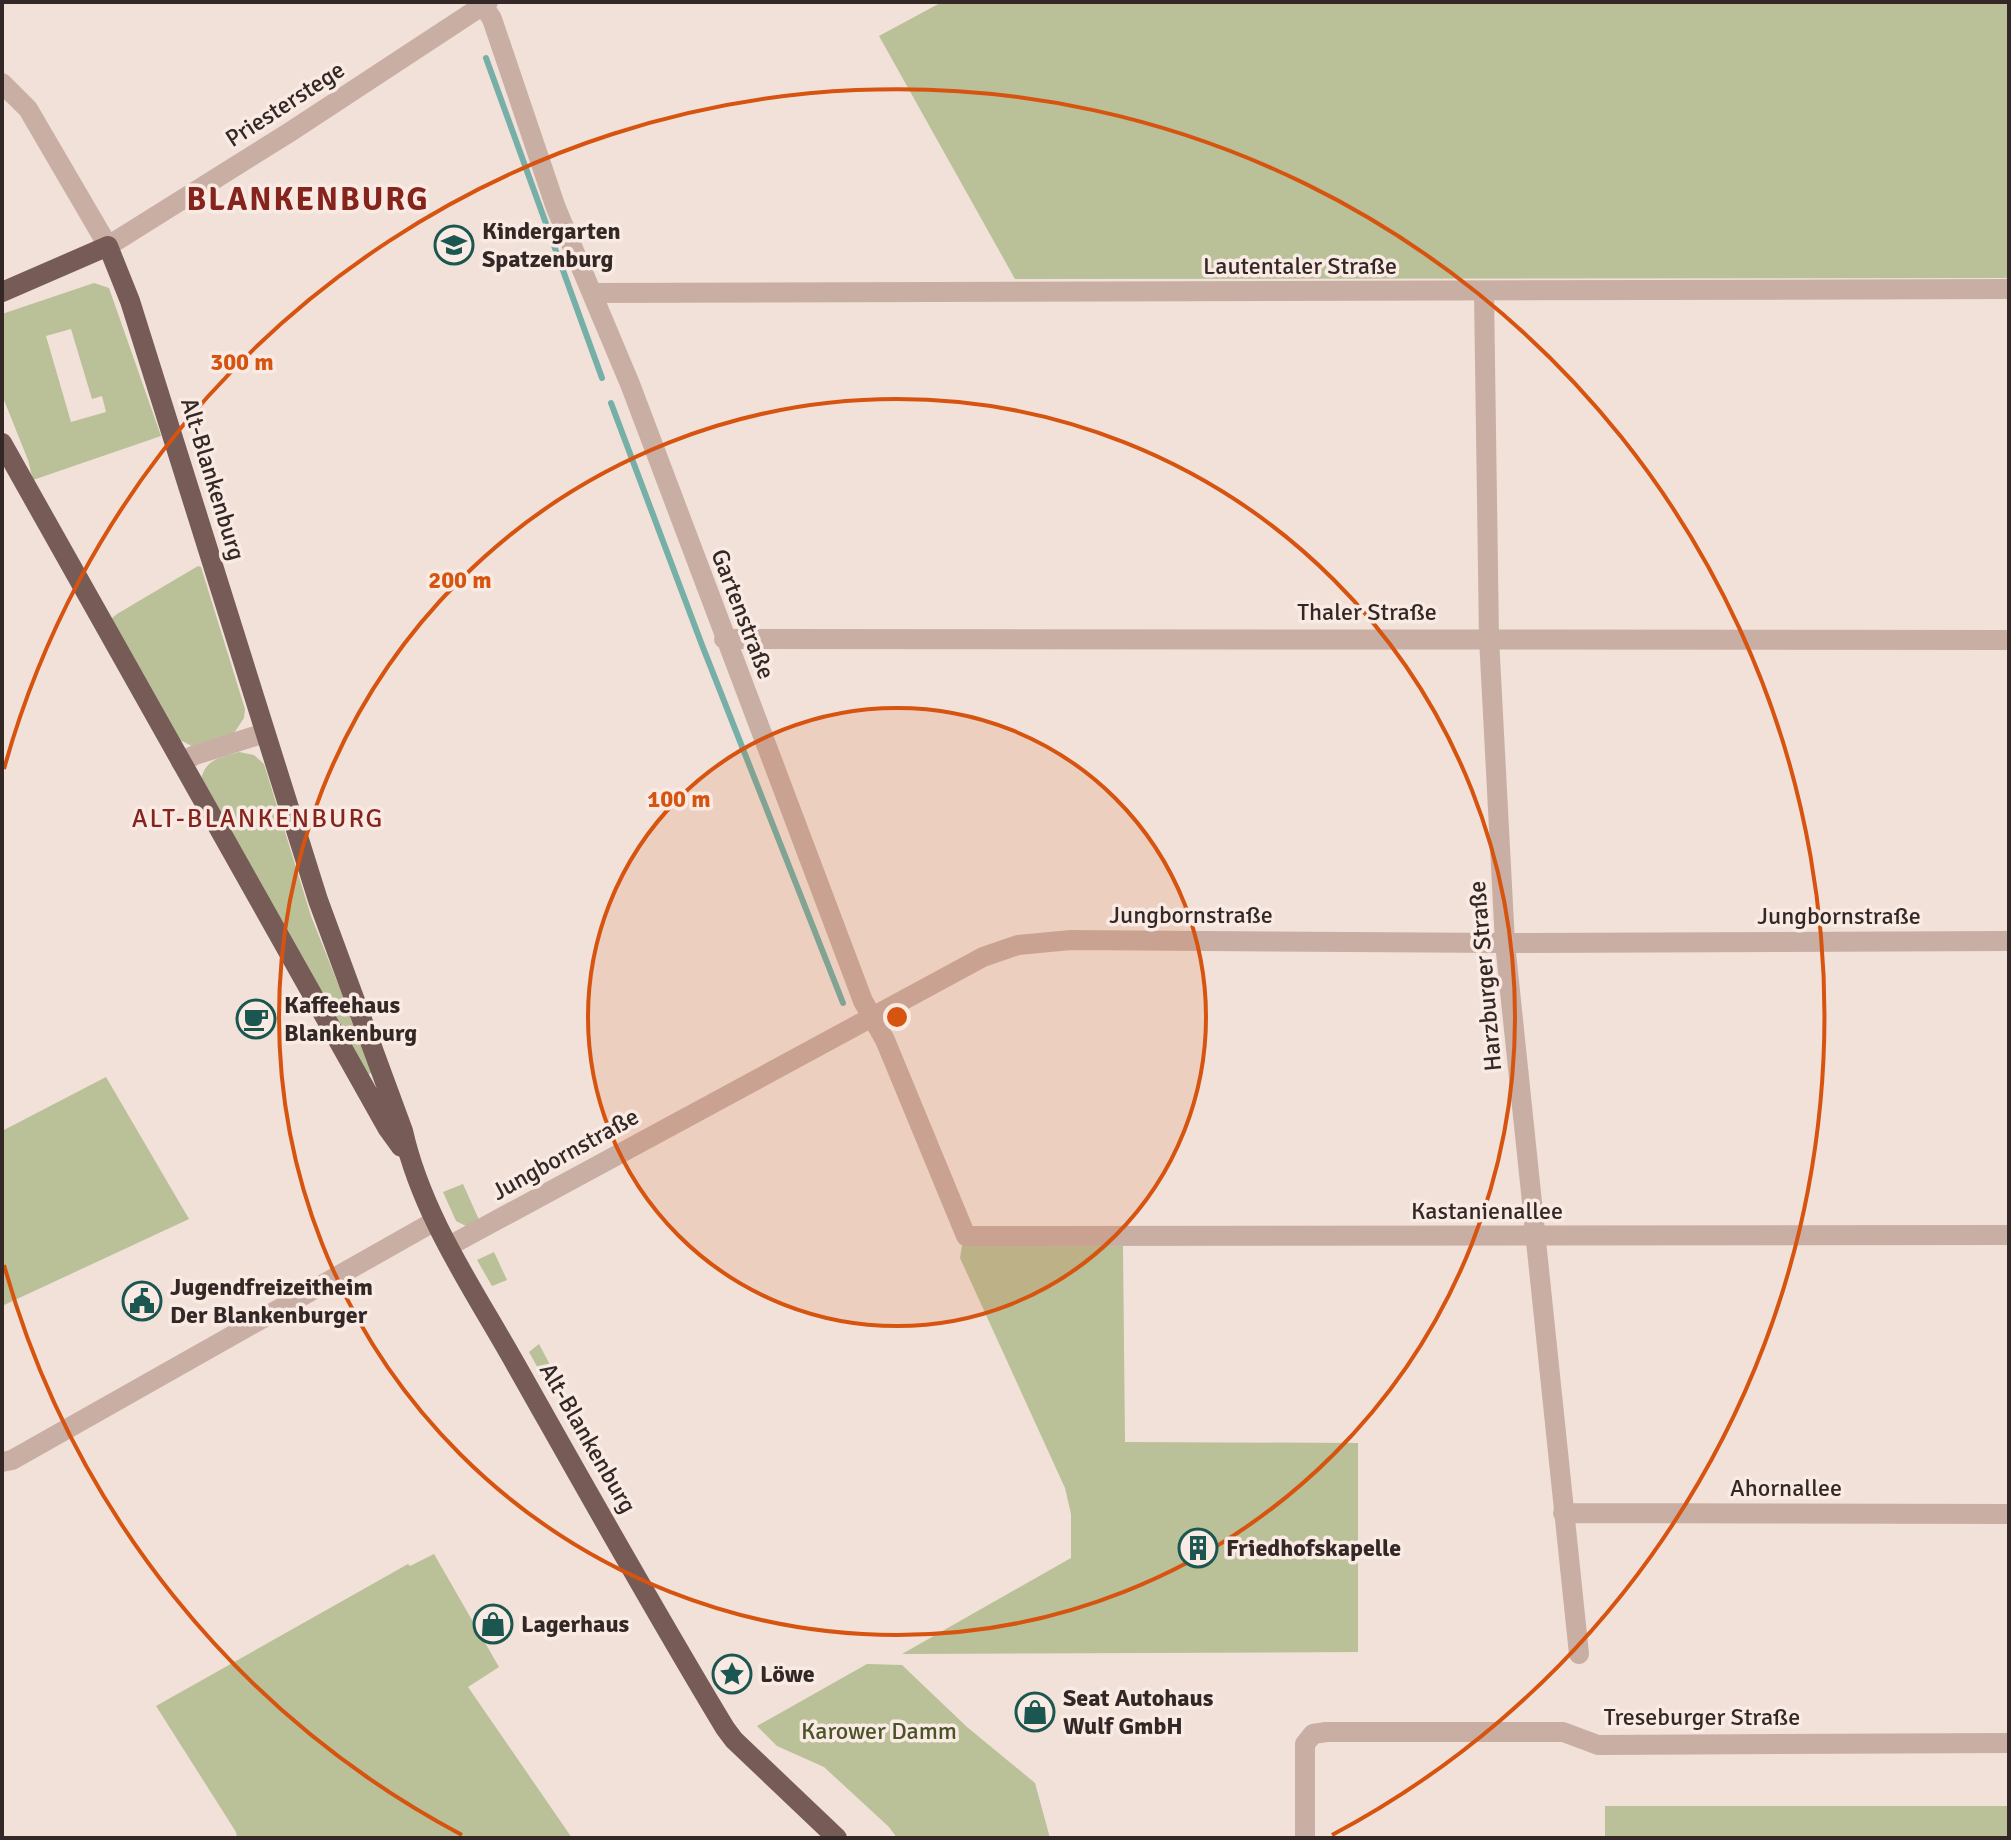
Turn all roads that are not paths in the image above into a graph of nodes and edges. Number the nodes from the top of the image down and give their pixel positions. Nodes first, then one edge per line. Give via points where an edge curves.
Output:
1 (485, 4) edge
2 (2, 83) edge
3 (108, 246) junction
4 (2009, 289) edge
5 (2, 292) edge
6 (1484, 292) junction
7 (592, 293) junction
8 (2, 443) edge
9 (1489, 638) junction
10 (724, 639) junction
11 (2009, 640) edge
12 (265, 733) junction
13 (181, 762) junction
14 (2009, 941) edge
15 (1505, 943) junction
16 (871, 1017) junction
17 (409, 1156) junction
18 (435, 1221) junction
19 (2009, 1235) edge
20 (966, 1236) joint
21 (1537, 1237) junction
22 (449, 1246) junction
23 (2, 1462) edge
24 (1563, 1513) junction
25 (2009, 1514) edge
26 (1579, 1654) dead end
27 (2009, 1743) edge
28 (837, 1838) edge
29 (1305, 1838) edge

1 - 3 street, Priesterstege
1 - 7 street, Gartenstraße via 565,234
2 - 3 street, Alt-Blankenburg via 28,109
3 - 5 main road
3 - 12 main road, Alt-Blankenburg via 130,301
4 - 6 street, Lautentaler Straße
6 - 7 street, Lautentaler Straße
6 - 9 street, Harzburger Straße
7 - 10 street, Gartenstraße
8 - 13 main road, Alt-Blankenburg
9 - 10 street, Thaler Straße
9 - 11 street, Thaler Straße
9 - 15 street, Harzburger Straße
10 - 16 street, Gartenstraße
12 - 13 street
12 - 17 main road, Alt-Blankenburg
13 - 17 main road, Alt-Blankenburg via 388,1129
14 - 15 street, Jungbornstraße
15 - 16 street, Jungbornstraße via 1071,940 1018,945 983,957
15 - 21 street, Harzburger Straße
16 - 20 street, Gartenstraße
16 - 22 street, Jungbornstraße
17 - 18 main road, Alt-Blankenburg
18 - 22 main road, Alt-Blankenburg
18 - 23 street
19 - 21 street, Kastanienallee
20 - 21 street, Kastanienallee
21 - 24 street, Harzburger Straße
22 - 28 main road, Alt-Blankenburg via 734,1740
24 - 25 street, Ahornallee
24 - 26 street, Harzburger Straße
27 - 29 street, Treseburger Straße via 1598,1745 1563,1732 1326,1732 1313,1734 1305,1744

